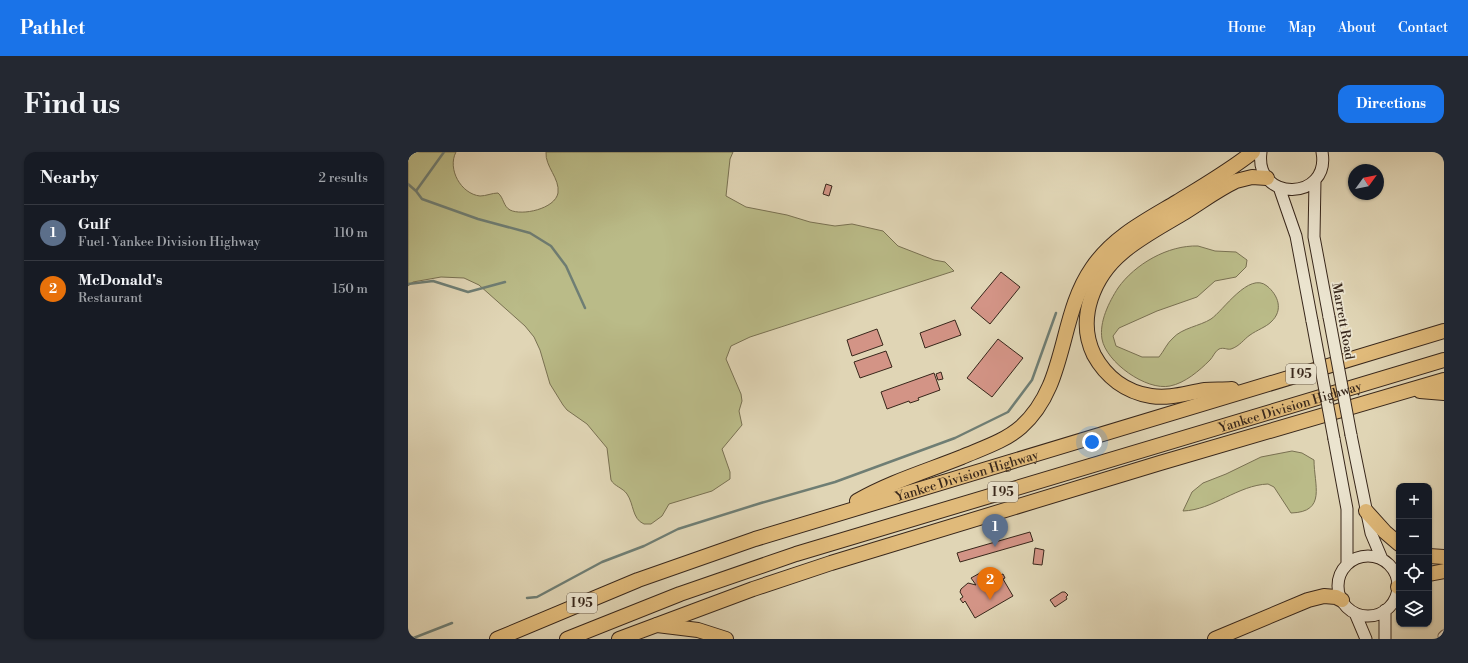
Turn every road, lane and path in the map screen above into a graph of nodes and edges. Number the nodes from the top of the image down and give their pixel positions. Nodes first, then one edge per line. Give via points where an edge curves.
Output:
1 (1243, 152) edge
2 (1253, 152) edge
3 (1262, 152) edge
4 (1322, 152) edge
5 (1224, 173) junction
6 (1268, 178) junction
7 (1315, 180) junction
8 (1278, 187) junction
9 (1444, 331) edge
10 (1444, 360) edge
11 (1444, 380) edge
12 (1252, 389) junction
13 (1408, 391) junction
14 (1444, 393) edge
15 (1366, 511) junction
16 (838, 512) junction
17 (1396, 542) edge
18 (1432, 556) edge
19 (1444, 557) edge
20 (1382, 559) junction
21 (1347, 564) junction
22 (1444, 571) edge
23 (1432, 573) edge
24 (1396, 577) edge
25 (1398, 591) edge
26 (1342, 600) junction
27 (1385, 610) junction
28 (1355, 613) junction
29 (655, 625) junction
30 (497, 639) edge
31 (567, 639) edge
32 (619, 639) edge
33 (726, 639) edge
34 (1215, 639) edge
35 (1366, 639) edge
36 (1385, 639) edge

1 - 5 highway
2 - 5 highway
3 - 6 main road via 1261,165
4 - 7 main road via 1322,168
5 - 16 highway via 1129,231 1110,246 1096,262 1078,293 1048,392 1024,425 992,445 882,487
6 - 8 main road
6 - 12 highway via 1252,177 1236,181 1127,248 1111,263 1096,285 1086,316 1089,342 1101,366 1114,380 1132,390 1152,396 1172,397 1205,390
7 - 8 main road via 1298,190
7 - 15 main road, Marrett Road, bridge via 1314,237
8 - 21 main road, bridge via 1296,236 1347,509
9 - 12 highway, Yankee Division Highway / I 95
10 - 31 highway, Yankee Division Highway / I 95 via 796,554 709,584
11 - 13 highway
12 - 16 highway, Yankee Division Highway / I 95
13 - 14 highway
13 - 29 highway via 831,563
15 - 17 highway
15 - 20 main road, Marrett Road via 1371,533
16 - 30 highway, Yankee Division Highway / I 95 via 653,575
18 - 19 highway
20 - 21 main road via 1365,556
20 - 24 main road via 1394,571
21 - 26 main road via 1338,583
22 - 23 highway
25 - 27 main road via 1393,603
26 - 28 main road
26 - 34 highway via 1324,596 1308,600
27 - 28 main road via 1370,616
27 - 36 main road
28 - 35 main road
29 - 32 highway
29 - 33 highway via 698,630

